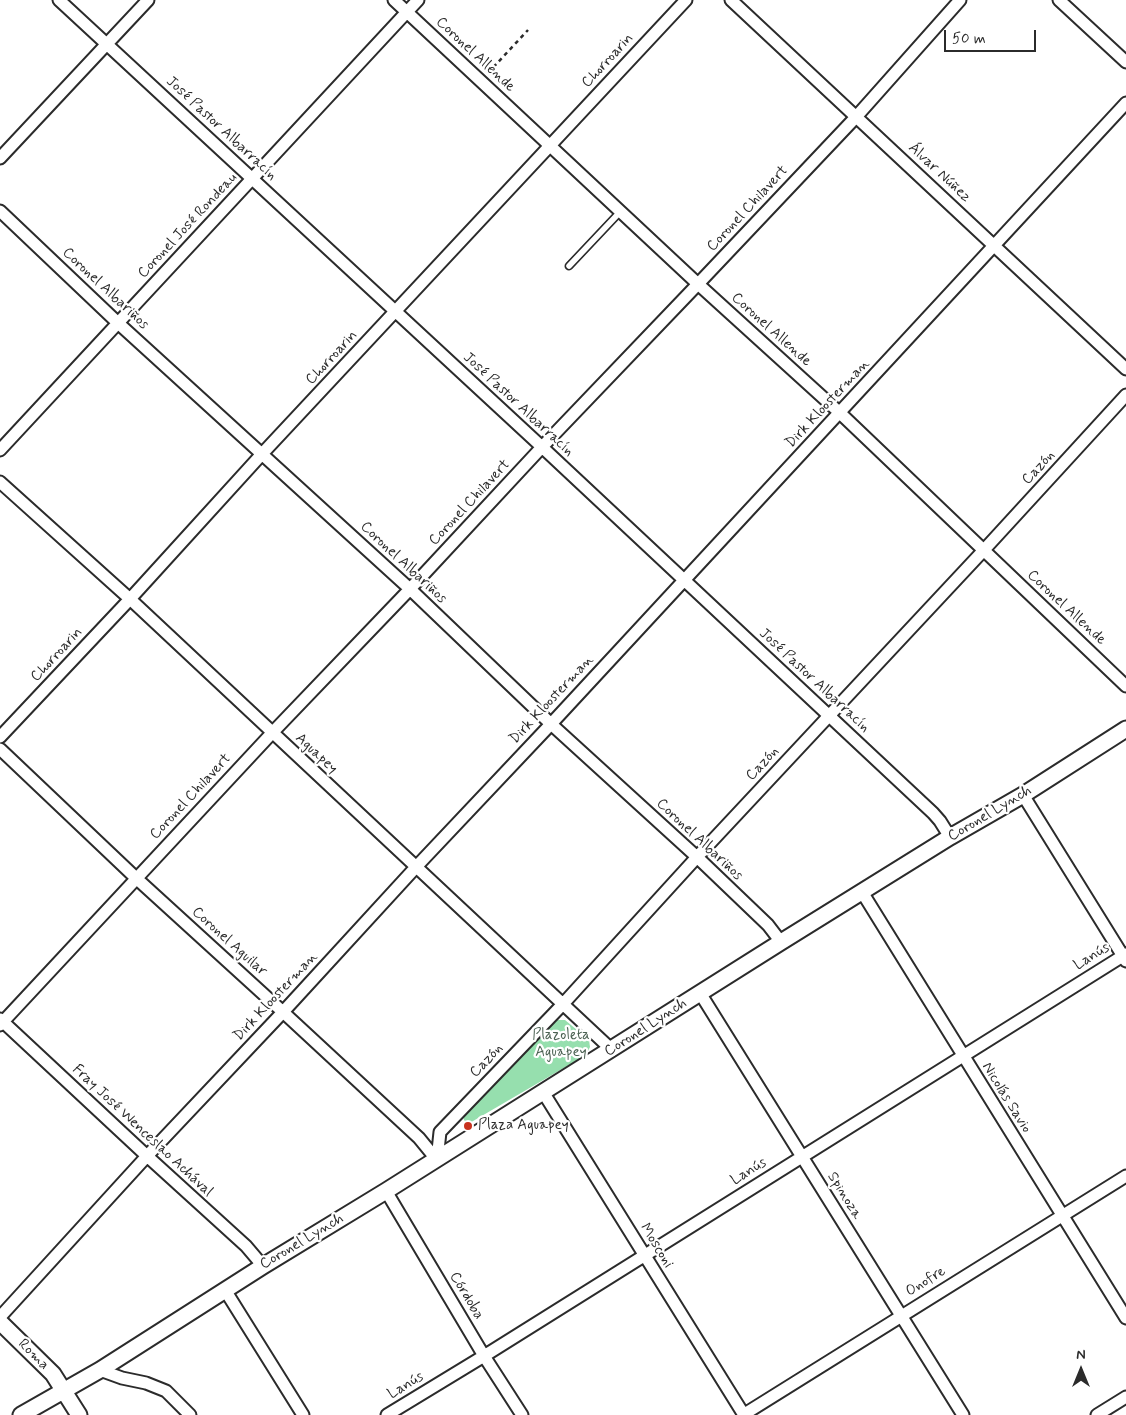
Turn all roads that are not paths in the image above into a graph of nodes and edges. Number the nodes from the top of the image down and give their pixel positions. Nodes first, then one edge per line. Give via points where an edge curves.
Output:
1 (59, 0) edge
2 (148, 0) edge
3 (394, 0) edge
4 (418, 0) edge
5 (686, 0) edge
6 (731, 0) edge
7 (960, 0) edge
8 (1059, 0) edge
9 (407, 12) junction
10 (107, 44) junction
11 (1126, 62) edge
12 (1126, 103) edge
13 (856, 117) junction
14 (549, 146) junction
15 (0, 158) edge
16 (252, 179) junction
17 (0, 211) edge
18 (620, 212) junction
19 (994, 245) junction
20 (569, 266) dead end
21 (698, 284) junction
22 (396, 312) junction
23 (118, 323) junction
24 (1126, 370) edge
25 (1126, 395) edge
26 (840, 413) junction
27 (542, 447) junction
28 (0, 450) edge
29 (261, 455) junction
30 (0, 482) edge
31 (983, 550) junction
32 (684, 580) junction
33 (410, 590) junction
34 (130, 600) junction
35 (1126, 686) edge
36 (829, 715) junction
37 (551, 724) junction
38 (1126, 729) edge
39 (272, 733) junction
40 (0, 737) edge
41 (0, 749) edge
42 (1023, 794) junction
43 (950, 837) junction
44 (697, 857) junction
45 (416, 867) junction
46 (136, 878) junction
47 (862, 892) junction
48 (781, 942) junction
49 (1125, 957) edge
50 (700, 993) junction
51 (563, 1004) junction
52 (283, 1012) junction
53 (1, 1022) edge
54 (612, 1050) junction
55 (963, 1056) junction
56 (543, 1092) junction
57 (147, 1156) junction
58 (802, 1157) junction
59 (437, 1160) junction
60 (1126, 1176) edge
61 (386, 1192) junction
62 (1062, 1216) junction
63 (644, 1256) junction
64 (263, 1266) junction
65 (225, 1290) junction
66 (901, 1316) junction
67 (0, 1318) edge
68 (1126, 1318) edge
69 (0, 1322) edge
70 (484, 1356) junction
71 (100, 1370) junction
72 (64, 1390) junction
73 (1126, 1397) edge
74 (21, 1415) edge
75 (79, 1415) edge
76 (190, 1415) edge
77 (303, 1415) edge
78 (388, 1415) edge
79 (522, 1415) edge
80 (743, 1415) edge
81 (963, 1415) edge
82 (1097, 1415) edge

1 - 10 street, José Pastor Albarracín
2 - 10 street
3 - 9 street, Coronel Allende
4 - 9 street, Coronel José Rondeau
5 - 14 street, Chorroarin
6 - 13 street, Álvar Núñez
7 - 13 street, Coronel Chilavert
8 - 11 street
9 - 14 street, Coronel Allende
9 - 16 street, Coronel José Rondeau
10 - 15 street
10 - 16 street, José Pastor Albarracín
12 - 19 street, Dirk Kloosterman
13 - 19 street, Álvar Núñez
13 - 21 street, Coronel Chilavert
14 - 18 street, Coronel Allende
14 - 22 street, Chorroarin
16 - 22 street, José Pastor Albarracín
16 - 23 street, Coronel José Rondeau
17 - 23 street, Coronel Albariños
18 - 20 lane
18 - 21 street, Coronel Allende
19 - 24 street, Álvar Núñez
19 - 26 street, Dirk Kloosterman
21 - 26 street, Coronel Allende
21 - 27 street, Coronel Chilavert
22 - 27 street, José Pastor Albarracín
22 - 29 street, Chorroarin
23 - 28 street, Coronel José Rondeau
23 - 29 street, Coronel Albariños
25 - 31 street, Cazón
26 - 31 street, Coronel Allende
26 - 32 street, Dirk Kloosterman
27 - 32 street, José Pastor Albarracín
27 - 33 street, Coronel Chilavert
29 - 33 street, Coronel Albariños
29 - 34 street, Chorroarin
30 - 34 street, Aguapey
31 - 35 street, Coronel Allende
31 - 36 street, Cazón
32 - 36 street, José Pastor Albarracín
32 - 37 street, Dirk Kloosterman
33 - 37 street, Coronel Albariños
33 - 39 street, Coronel Chilavert
34 - 39 street, Aguapey
34 - 40 street, Chorroarin
36 - 43 street, José Pastor Albarracín via 933,813
36 - 44 street, Cazón
37 - 44 street, Coronel Albariños
37 - 45 street, Dirk Kloosterman
38 - 42 street, Coronel Lynch
39 - 45 street, Aguapey
39 - 46 street, Coronel Chilavert
41 - 46 street, Coronel Aguilar
42 - 43 street, Coronel Lynch
42 - 49 street
43 - 47 street, Coronel Lynch
44 - 48 street, Coronel Albariños via 768,925
44 - 51 street, Cazón
45 - 51 street, Aguapey
45 - 52 street, Dirk Kloosterman
46 - 52 street, Coronel Aguilar
46 - 53 street, Coronel Chilavert
47 - 48 street, Coronel Lynch
47 - 55 street, Nicolás Savio
48 - 50 street, Coronel Lynch
49 - 55 street, Lanús
50 - 54 street, Coronel Lynch
50 - 58 street, Spinoza
51 - 54 street, Aguapey
51 - 59 street, Cazón via 440,1132
52 - 57 street, Dirk Kloosterman
52 - 59 street, Coronel Aguilar via 419,1138
53 - 57 street, Fray José Wenceslao Achával
54 - 56 street, Coronel Lynch
55 - 58 street, Lanús
55 - 62 street, Nicolás Savio
56 - 59 street, Coronel Lynch
56 - 63 street, Mosconi
57 - 64 street, Fray José Wenceslao Achával via 246,1246
57 - 67 street, Dirk Kloosterman
58 - 63 street, Lanús
58 - 66 street, Spinoza
59 - 61 street, Coronel Lynch
60 - 62 street, Onofre
61 - 64 street, Coronel Lynch
61 - 70 street, Córdoba
62 - 66 street, Onofre
62 - 68 street, Nicolás Savio
63 - 70 street, Lanús
63 - 80 street, Mosconi
64 - 65 street, Coronel Lynch
65 - 71 street, Coronel Lynch
65 - 77 street
66 - 80 street, Onofre
66 - 81 street, Spinoza
69 - 72 street, Roma via 53,1374
70 - 78 street, Lanús
70 - 79 street, Córdoba
71 - 72 street, Coronel Lynch
71 - 76 street via 166,1391
72 - 74 street, Coronel Lynch
72 - 75 street, Roma
73 - 82 street

